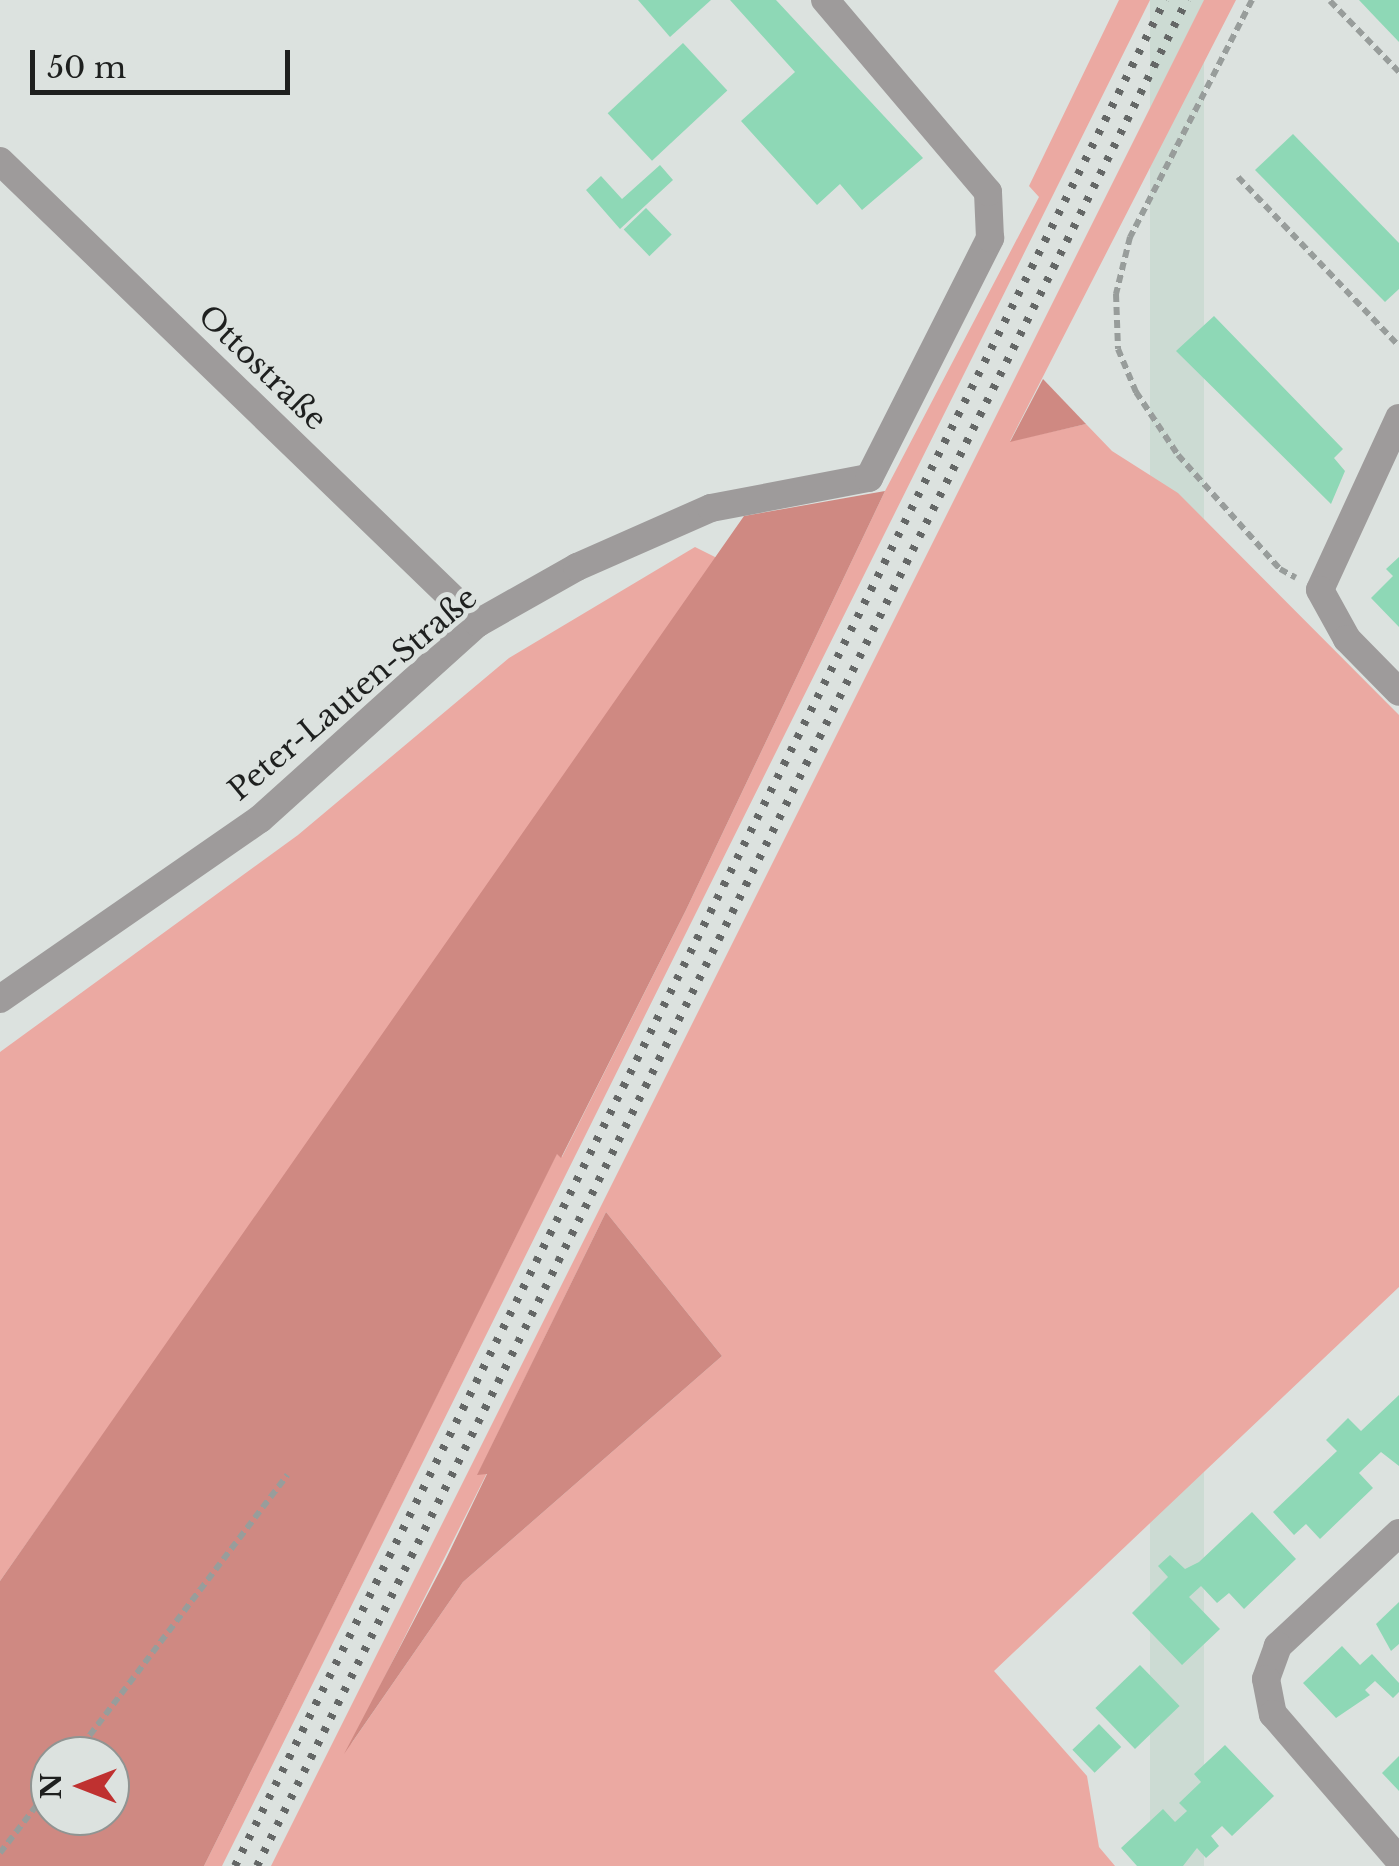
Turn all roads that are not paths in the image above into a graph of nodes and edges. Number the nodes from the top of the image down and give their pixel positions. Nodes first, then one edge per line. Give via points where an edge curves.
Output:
1 (825, 0) edge
2 (0, 161) edge
3 (1399, 418) edge
4 (478, 623) junction
5 (1399, 692) edge
6 (0, 999) edge
7 (1399, 1533) edge
8 (1399, 1860) edge

1 - 4 street, Peter-Lauten-Straße via 988,192 990,238 869,478 711,508 577,566
2 - 4 street, Ottostraße
3 - 5 street via 1320,590 1347,639
4 - 6 street, Peter-Lauten-Straße via 260,819
7 - 8 street via 1278,1646 1266,1679 1273,1714

